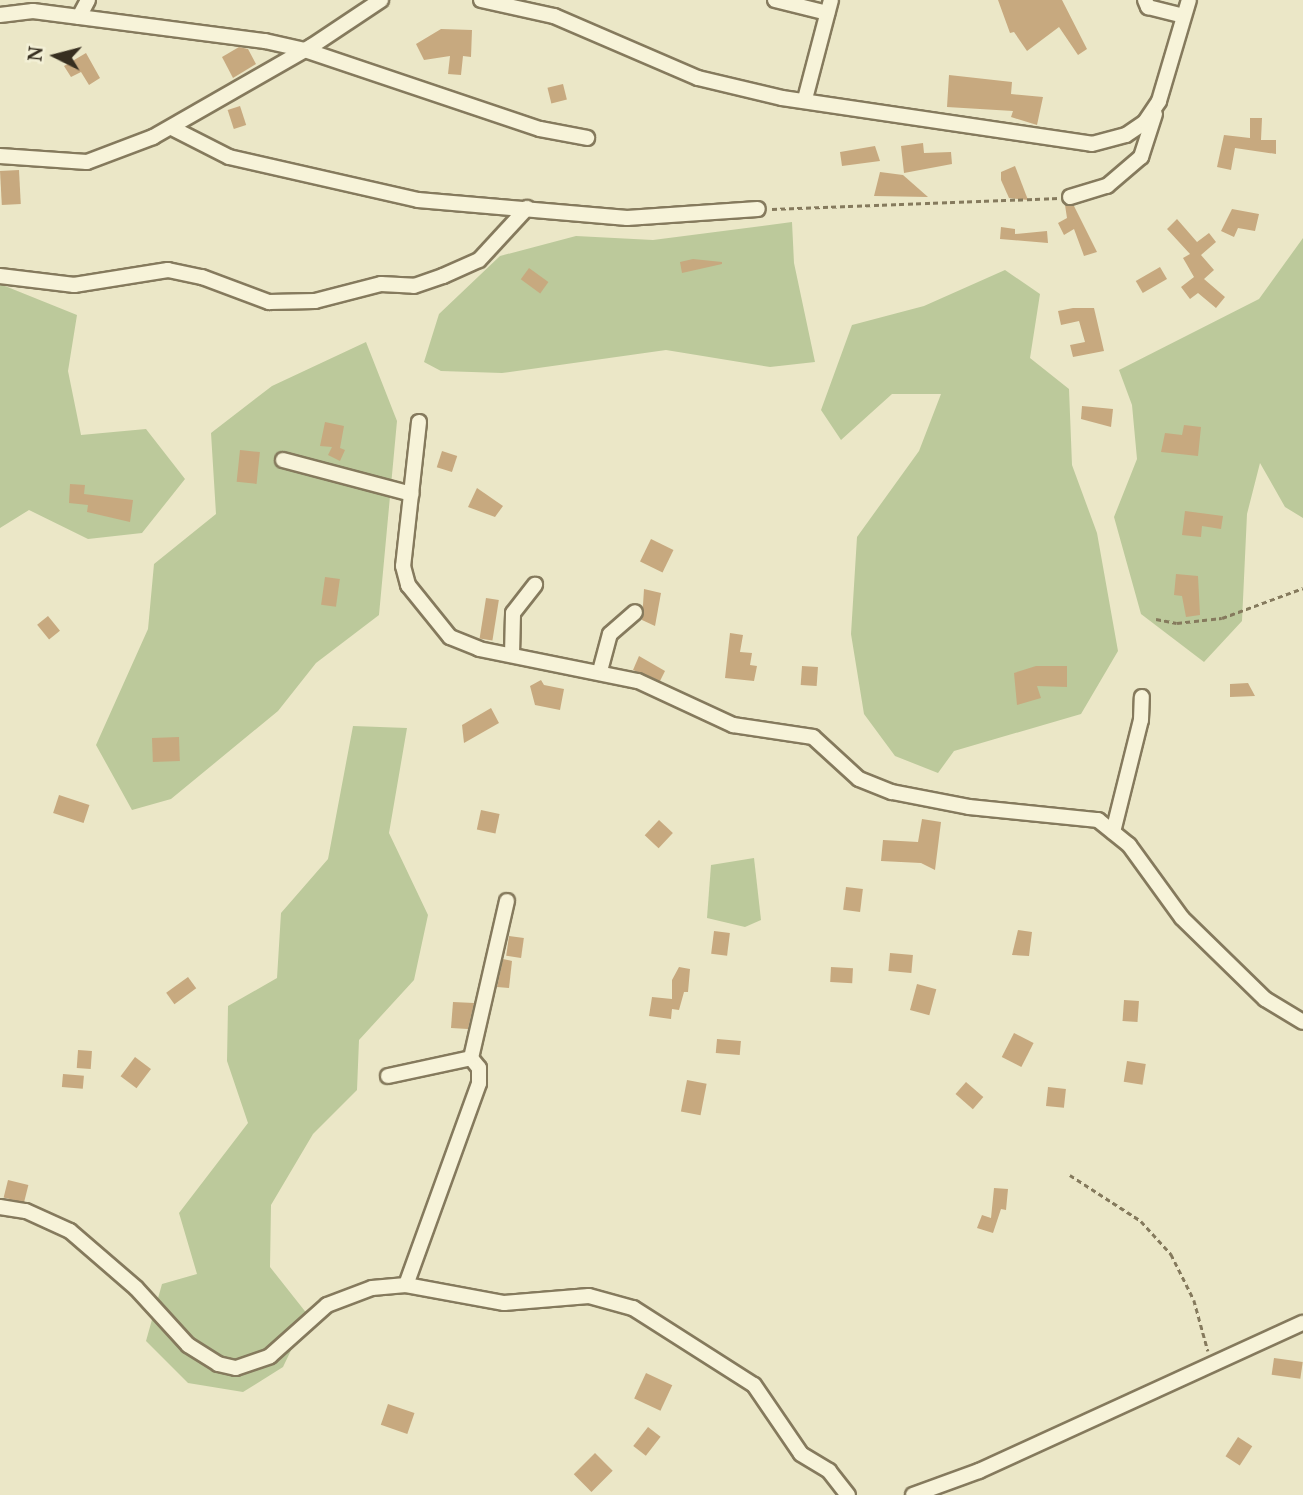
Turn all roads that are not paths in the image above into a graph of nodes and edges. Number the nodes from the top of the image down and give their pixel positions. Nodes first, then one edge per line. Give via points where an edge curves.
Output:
1 (88, 0) edge
2 (381, 0) edge
3 (481, 0) edge
4 (775, 0) edge
5 (1145, 0) edge
6 (1189, 0) edge
7 (829, 7) edge
8 (0, 15) edge
9 (1183, 16) junction
10 (79, 17) junction
11 (306, 50) junction
12 (805, 99) junction
13 (1159, 101) junction
14 (172, 128) junction
15 (587, 138) dead end
16 (0, 156) edge
17 (1070, 197) road end
18 (527, 208) junction
19 (758, 209) road end
20 (0, 276) edge
21 (419, 422) dead end
22 (283, 460) dead end
23 (412, 494) junction
24 (535, 585) dead end
25 (635, 612) dead end
26 (512, 655) junction
27 (600, 671) junction
28 (1142, 697) dead end
29 (1113, 832) junction
30 (507, 901) dead end
31 (1303, 1022) edge
32 (471, 1058) junction
33 (388, 1076) dead end
34 (0, 1207) edge
35 (407, 1285) junction
36 (1303, 1324) edge
37 (848, 1495) edge
38 (913, 1495) edge

1 - 10 street
2 - 11 street
3 - 12 street via 554,16 698,78
4 - 7 street
5 - 9 street via 1148,7
6 - 9 street
7 - 12 street
8 - 10 street via 33,11
9 - 13 street
10 - 11 street
11 - 14 street
11 - 15 street via 540,129
12 - 13 street via 1092,144 1126,135 1145,122
13 - 17 street via 1141,157 1107,186
14 - 16 street via 87,162
14 - 18 street via 229,157 391,194
18 - 19 street via 627,218
18 - 20 street via 479,260 443,276 414,286 381,284 315,301 269,302 202,277 168,270 74,285
21 - 23 street
22 - 23 street
23 - 26 street via 404,539 408,585 450,637
24 - 26 street via 513,613
25 - 27 street via 610,634
26 - 27 street
27 - 29 street via 638,681 733,725 813,737 859,779 892,792 969,807 1076,815 1098,820
28 - 29 street via 1141,720
29 - 31 street via 1129,845 1182,918 1265,999
30 - 32 street
32 - 33 street
32 - 35 street via 479,1068 479,1083
34 - 35 street via 26,1210 71,1231 136,1288 188,1345 218,1364 236,1368 270,1356 327,1306 372,1288
35 - 37 street via 504,1303 589,1296 633,1308 754,1385 801,1454 830,1471
36 - 38 street via 979,1471

